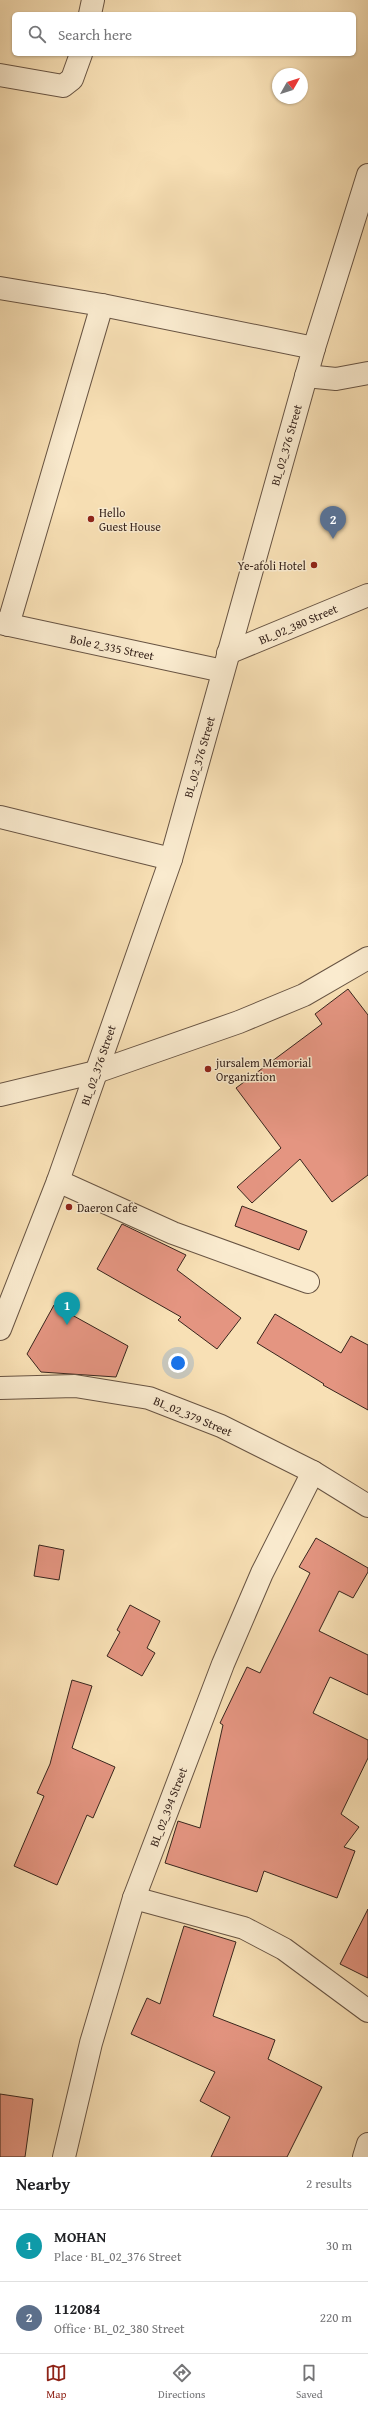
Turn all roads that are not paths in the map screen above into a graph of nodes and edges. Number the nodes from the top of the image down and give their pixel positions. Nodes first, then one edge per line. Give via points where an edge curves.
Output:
1 (93, 0) edge
2 (90, 12) edge
3 (80, 56) edge
4 (0, 75) edge
5 (368, 176) edge
6 (0, 288) edge
7 (102, 305) junction
8 (314, 348) junction
9 (368, 373) edge
10 (306, 376) junction
11 (368, 595) edge
12 (4, 624) edge
13 (226, 662) junction
14 (0, 817) edge
15 (171, 859) junction
16 (368, 958) edge
17 (96, 1072) junction
18 (0, 1095) edge
19 (58, 1181) junction
20 (308, 1282) dead end
21 (0, 1329) edge
22 (0, 1388) edge
23 (313, 1472) junction
24 (368, 1506) edge
25 (134, 1898) junction
26 (368, 2011) edge
27 (368, 2144) edge
28 (64, 2157) edge
29 (364, 2157) edge

1 - 2 street
3 - 4 street via 72,79 63,86
5 - 8 street, BL_02_376 Street
6 - 7 street
7 - 8 street
7 - 12 street
8 - 10 street, BL_02_376 Street
9 - 10 street via 336,379
10 - 13 street, BL_02_376 Street
11 - 13 street, BL_02_380 Street
12 - 13 street, Bole 2_335 Street
13 - 15 street, BL_02_376 Street
14 - 15 street
15 - 17 street, BL_02_376 Street
16 - 17 street via 304,995 239,1022
17 - 18 street
17 - 19 street, BL_02_376 Street
19 - 20 street via 173,1233
19 - 21 street, BL_02_376 Street
22 - 23 street, BL_02_379 Street via 75,1386 149,1398 221,1426
23 - 24 street, BL_02_379 Street
23 - 25 street, BL_02_394 Street via 262,1573 223,1664
25 - 26 street via 244,1928 284,1950
25 - 28 street, BL_02_394 Street via 91,2043
27 - 29 street

